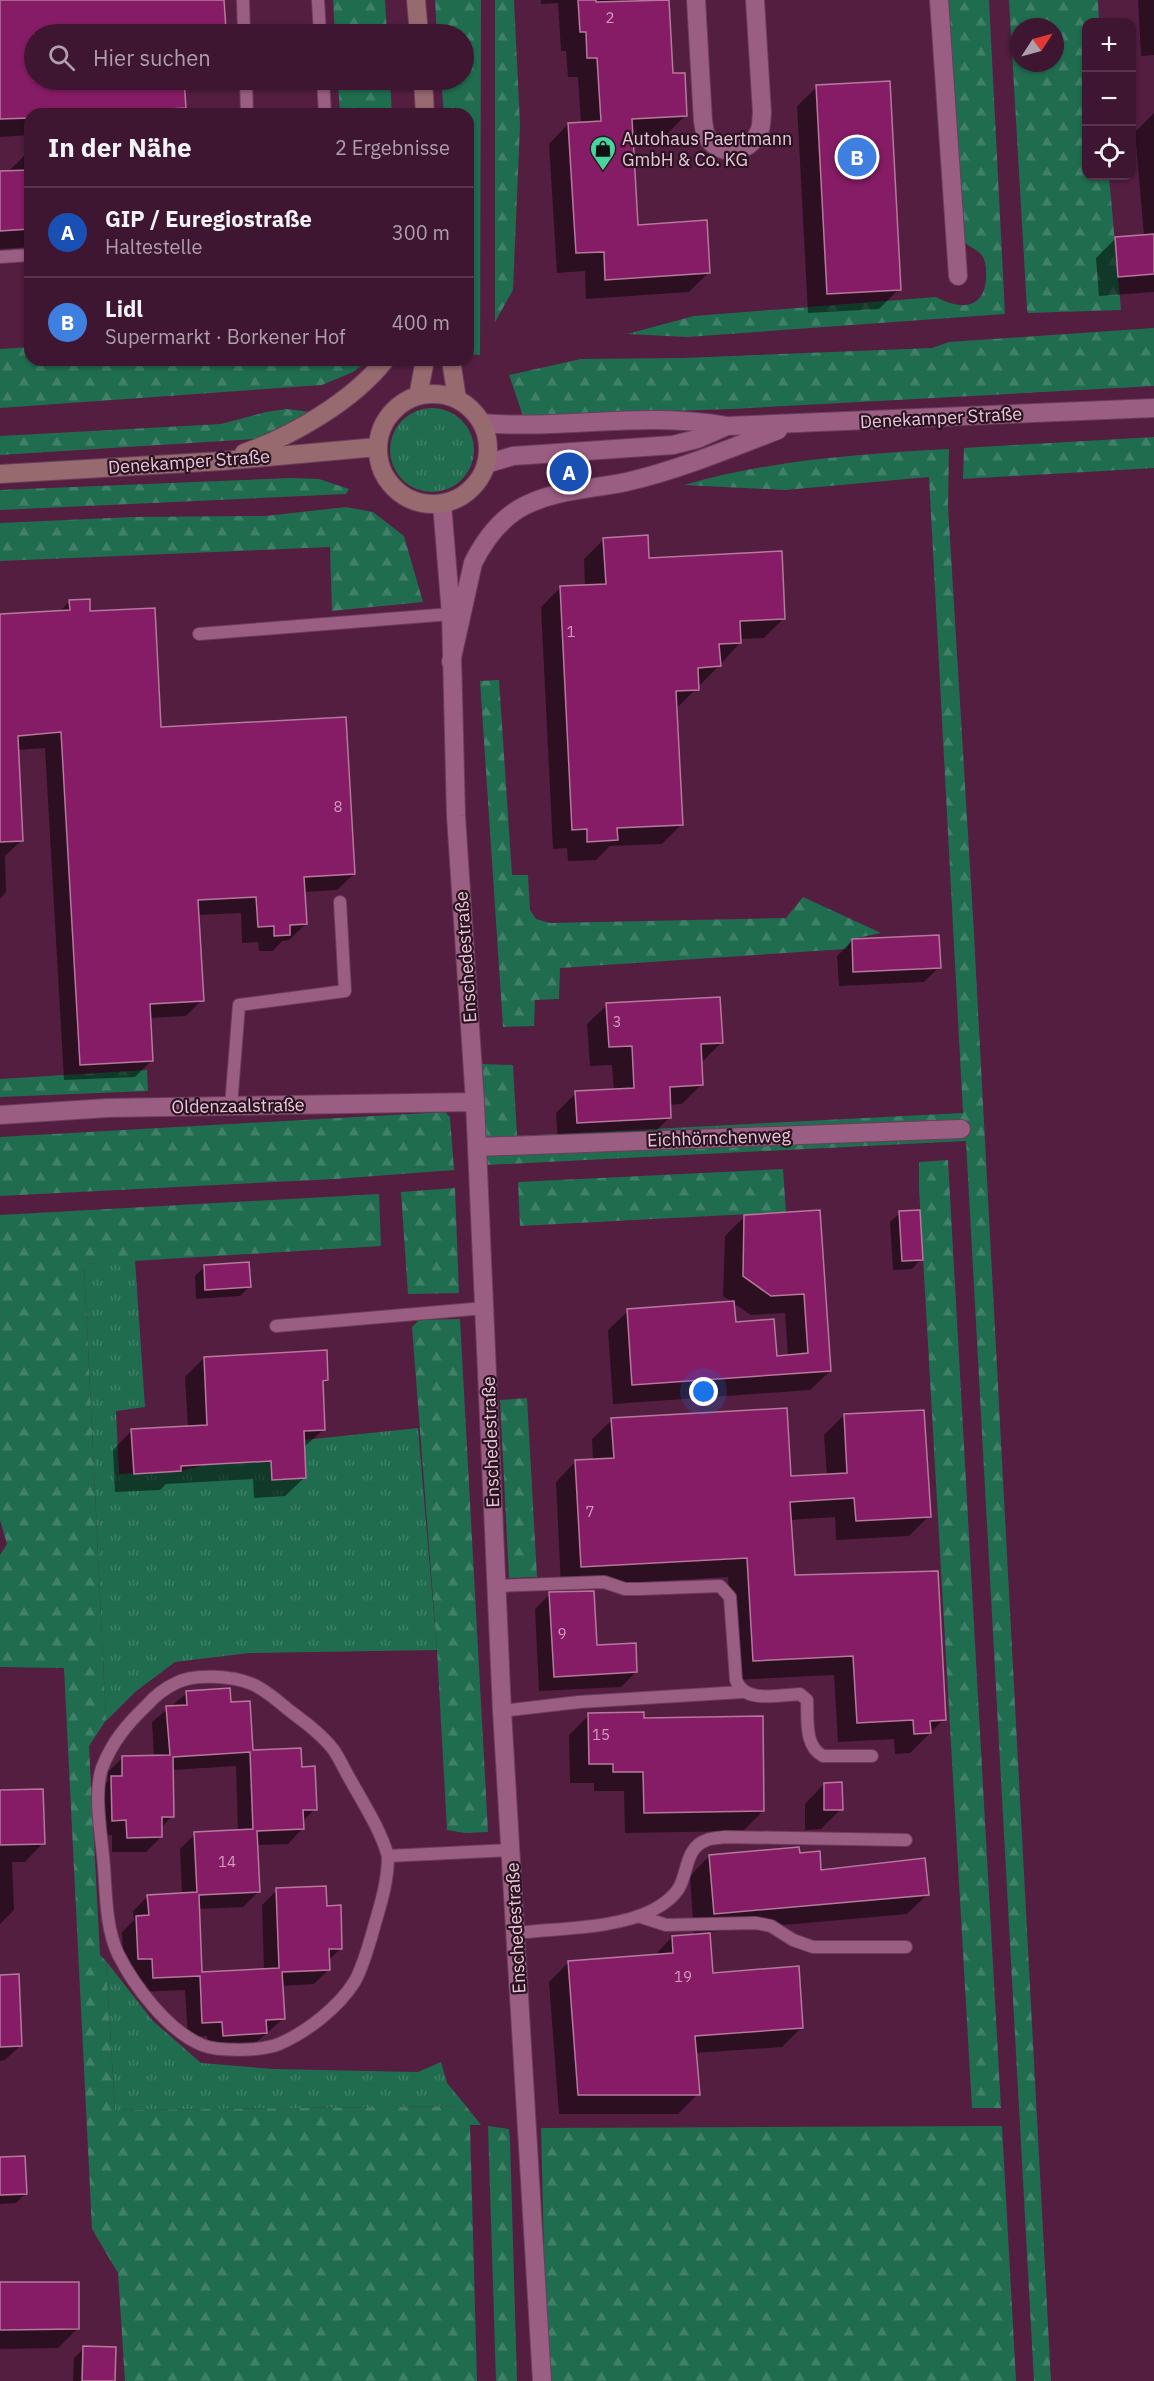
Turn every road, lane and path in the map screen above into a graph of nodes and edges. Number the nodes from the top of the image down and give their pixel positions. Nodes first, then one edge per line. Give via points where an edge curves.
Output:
1 (243, 0) edge
2 (318, 0) edge
3 (416, 0) edge
4 (696, 0) edge
5 (755, 0) edge
6 (939, 0) edge
7 (244, 24) edge
8 (319, 24) edge
9 (418, 24) edge
10 (246, 90) edge
11 (324, 90) edge
12 (424, 90) edge
13 (247, 108) edge
14 (325, 108) edge
15 (425, 108) edge
16 (24, 255) edge
17 (0, 257) edge
18 (958, 276) dead end
19 (379, 366) edge
20 (424, 366) edge
21 (452, 366) edge
22 (418, 396) junction
23 (457, 399) junction
24 (1154, 408) edge
25 (482, 423) junction
26 (792, 425) junction
27 (727, 426) junction
28 (377, 447) junction
29 (222, 461) junction
30 (486, 464) junction
31 (0, 474) edge
32 (442, 504) junction
33 (451, 614) junction
34 (199, 634) dead end
35 (451, 662) junction
36 (340, 902) dead end
37 (476, 1102) junction
38 (231, 1106) junction
39 (0, 1115) edge
40 (961, 1129) dead end
41 (478, 1148) junction
42 (485, 1308) junction
43 (276, 1326) dead end
44 (497, 1586) junction
45 (742, 1692) junction
46 (502, 1712) junction
47 (872, 1756) dead end
48 (906, 1840) dead end
49 (512, 1850) junction
50 (388, 1856) junction
51 (638, 1916) junction
52 (516, 1933) junction
53 (906, 1947) dead end
54 (542, 2381) edge

1 - 7 lane
2 - 8 lane
3 - 9 main road
4 - 5 street via 703,121 706,135 715,146 728,152 752,143 760,130
6 - 18 street
10 - 13 lane
11 - 14 lane
12 - 15 main road
16 - 17 lane
19 - 29 main road via 356,389 296,431
20 - 22 main road
21 - 23 main road
22 - 23 main road via 431,393
22 - 28 main road via 394,410 382,427
23 - 25 main road
24 - 26 street, Denekamper Straße
25 - 27 street, Denekamper Straße via 664,419
25 - 30 main road via 487,436
26 - 27 street, Denekamper Straße
26 - 35 street via 628,481 549,496 501,522 472,563
27 - 30 street, Denekamper Straße via 673,445 513,456
28 - 29 main road, Denekamper Straße
28 - 32 main road via 379,463 396,491 418,502
29 - 31 main road, Denekamper Straße
30 - 32 main road via 470,490
32 - 33 street, Enschedestraße
33 - 34 lane
33 - 35 street, Enschedestraße
35 - 37 street, Enschedestraße via 456,816
36 - 38 lane via 345,991 239,1005
37 - 38 street, Oldenzaalstraße
37 - 41 street, Enschedestraße
38 - 39 street, Oldenzaalstraße
40 - 41 street, Eichhörnchenweg
41 - 42 street, Enschedestraße
42 - 43 lane
42 - 44 street, Enschedestraße
44 - 45 lane via 594,1582 632,1589 720,1586 730,1597 736,1680
44 - 46 street, Enschedestraße
45 - 46 lane via 579,1702
45 - 47 lane via 800,1694 807,1700 810,1743 816,1752 823,1756
46 - 49 street, Enschedestraße
48 - 51 lane via 707,1840 693,1851 674,1894
49 - 50 lane
49 - 52 street, Enschedestraße
50 - 50 lane via 382,1835 334,1751 315,1730 272,1697 234,1677 178,1681 156,1696 123,1728 101,1771 98,1790 105,1880 117,1952 151,2004 181,2032 203,2045 228,2050 278,2044 333,2007 354,1982 367,1952 388,1877
51 - 52 lane
51 - 53 lane via 666,1925 756,1923 771,1926 813,1947
52 - 54 street, Enschedestraße

